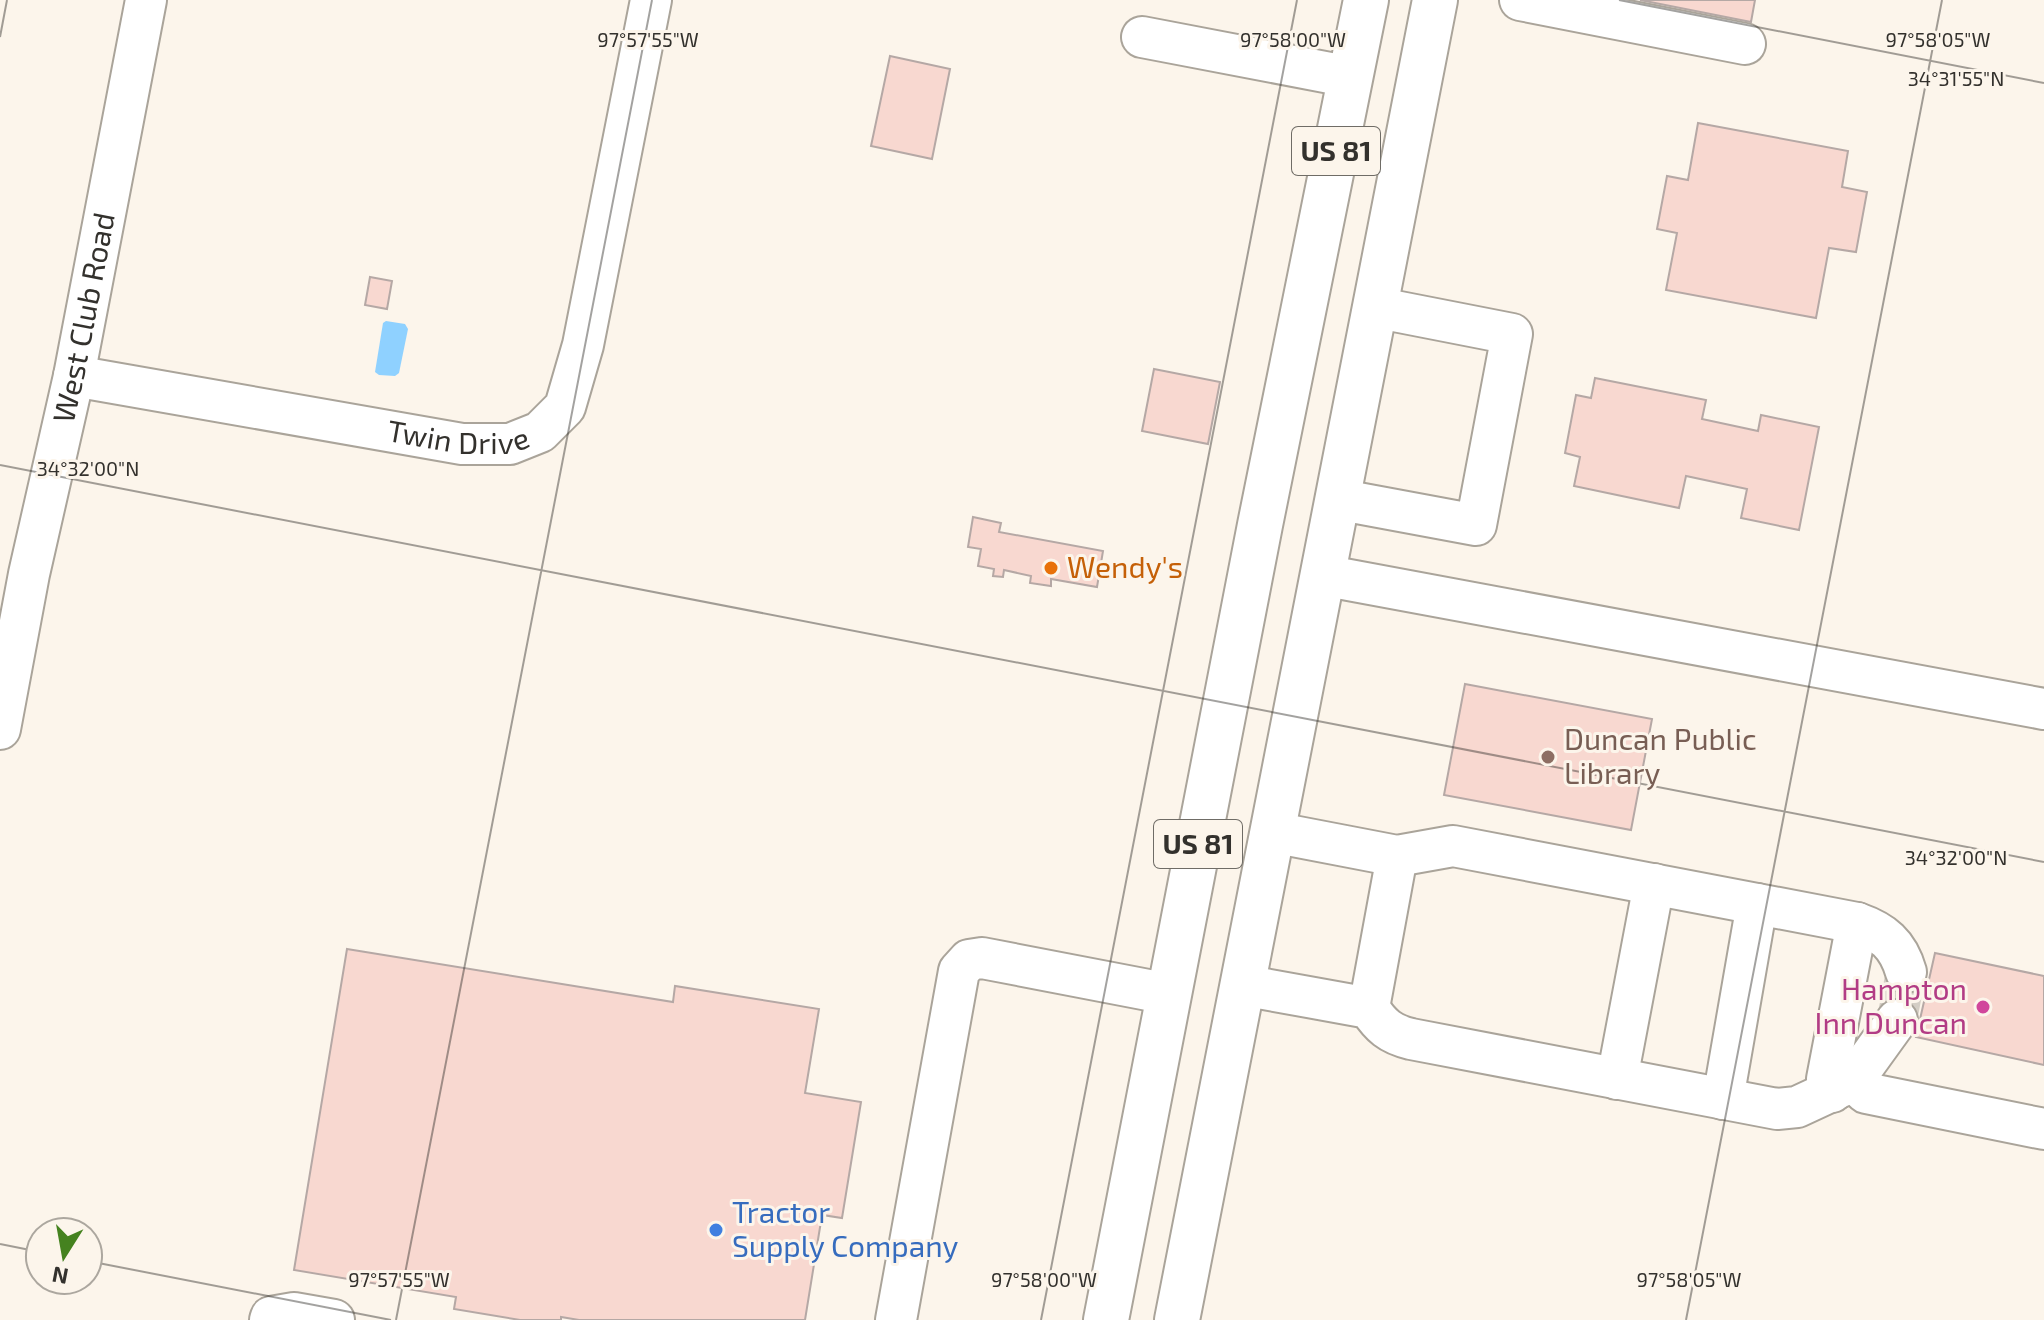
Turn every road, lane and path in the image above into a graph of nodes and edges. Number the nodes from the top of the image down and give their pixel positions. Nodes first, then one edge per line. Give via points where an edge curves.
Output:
1 (146, 0) edge
2 (651, 0) edge
3 (1366, 0) edge
4 (1435, 0) edge
5 (1520, 0) edge
6 (1142, 37) dead end
7 (1745, 44) dead end
8 (1351, 77) junction
9 (1374, 307) junction
10 (74, 376) junction
11 (1260, 525) junction
12 (1329, 538) junction
13 (15, 571) edge
14 (2044, 709) edge
15 (0, 729) edge
16 (1272, 832) junction
17 (1397, 856) junction
18 (1654, 884) junction
19 (1757, 904) junction
20 (1857, 923) junction
21 (1906, 972) tunnel mouth
22 (1242, 985) junction
23 (1169, 994) junction
24 (1369, 1008) junction
25 (1897, 1020) tunnel mouth
26 (1617, 1079) junction
27 (1842, 1086) junction
28 (1723, 1099) junction
29 (2044, 1129) edge
30 (270, 1320) edge
31 (334, 1320) edge
32 (896, 1320) edge
33 (1106, 1320) edge
34 (1177, 1320) edge

1 - 10 street, West Club Road
2 - 10 street, Twin Drive via 583,345 565,407 540,432 510,444 462,444
3 - 8 main road, US 81
4 - 9 main road, US 81
5 - 7 street
6 - 8 street
8 - 11 main road, US 81
9 - 12 main road, US 81
9 - 12 street via 1512,334 1476,525
10 - 13 street, West Club Road
11 - 12 main road
11 - 23 main road, US 81
12 - 14 street
12 - 16 main road, US 81
13 - 15 street, West Club Road
16 - 17 street
16 - 22 main road, US 81
17 - 18 street via 1453,846
17 - 24 street
18 - 19 street
18 - 26 street
19 - 20 street
19 - 28 street
20 - 21 street via 1891,942
20 - 27 street via 1827,1079
22 - 24 street
22 - 34 main road, US 81
23 - 32 street via 982,958 969,960 959,971
23 - 33 main road, US 81
24 - 26 street via 1380,1024 1402,1037
25 - 27 street
26 - 28 street
27 - 28 street via 1797,1107 1777,1109
27 - 29 street
30 - 31 street via 294,1313

